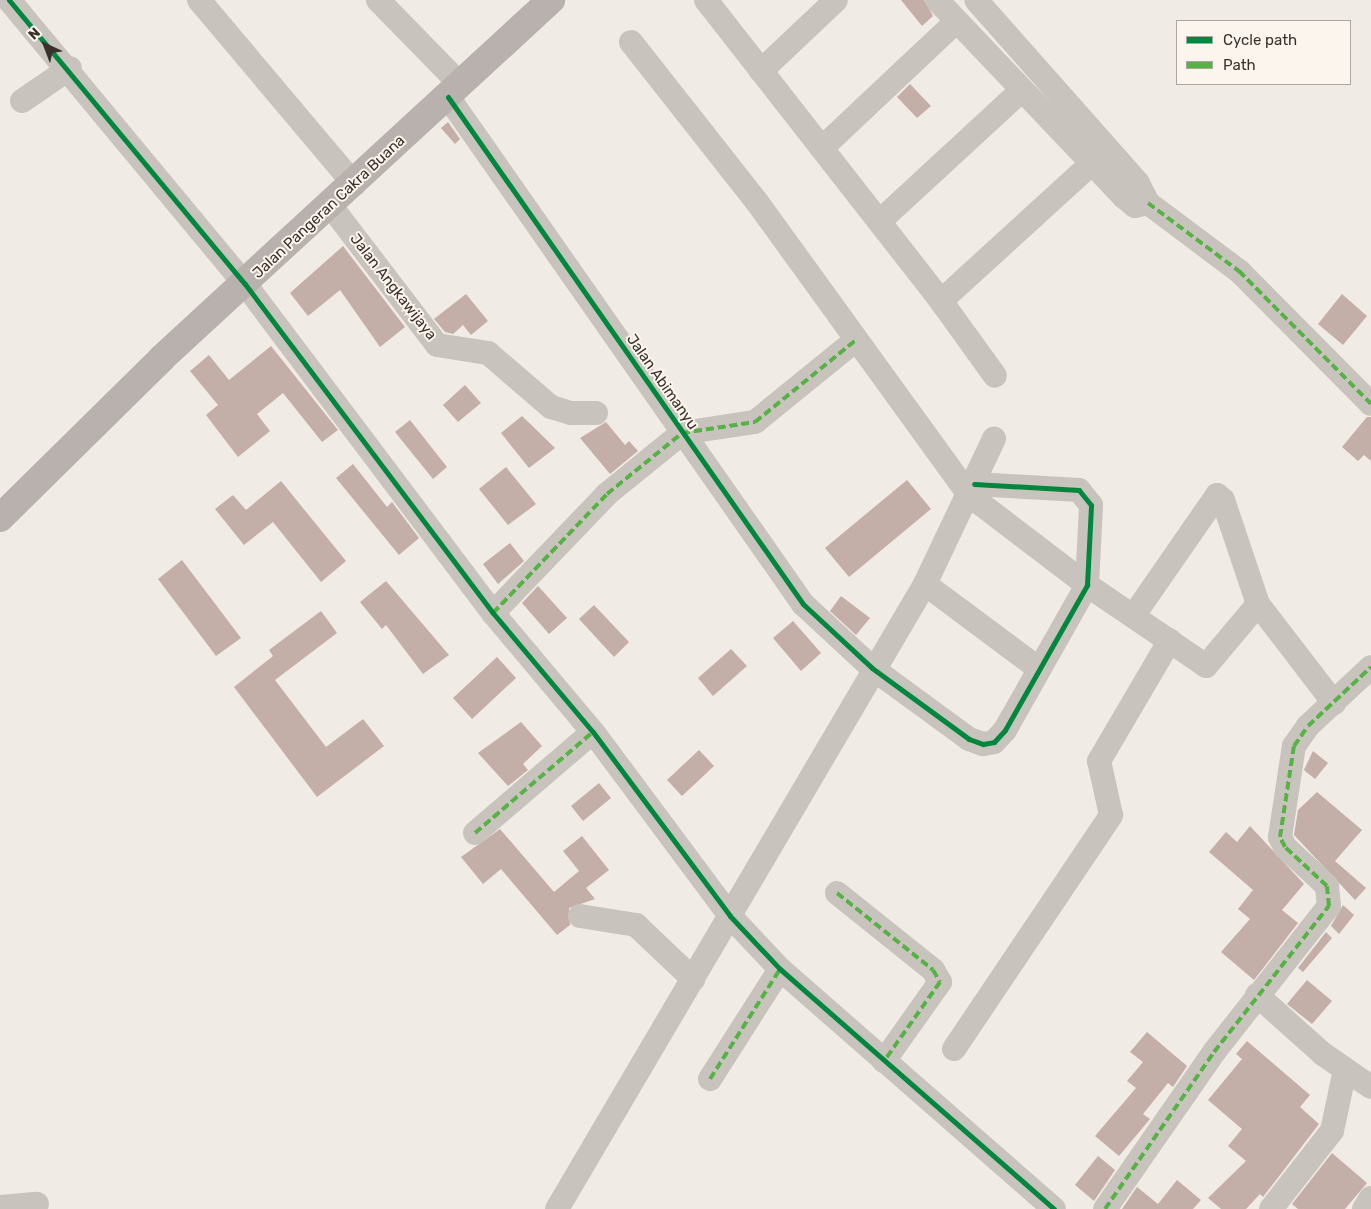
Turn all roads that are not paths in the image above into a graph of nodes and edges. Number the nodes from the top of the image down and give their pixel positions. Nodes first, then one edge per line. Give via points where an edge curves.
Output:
1 (9, 0) edge
2 (199, 0) edge
3 (378, 0) edge
4 (551, 0) edge
5 (706, 0) edge
6 (836, 0) edge
7 (937, 0) edge
8 (976, 0) edge
9 (956, 21) junction
10 (631, 42) dead end
11 (70, 68) junction
12 (761, 71) junction
13 (1022, 90) junction
14 (455, 91) junction
15 (22, 101) dead end
16 (822, 148) junction
17 (1091, 164) junction
18 (354, 184) junction
19 (1148, 203) junction
20 (330, 205) junction
21 (880, 221) junction
22 (245, 284) junction
23 (941, 301) junction
24 (856, 340) junction
25 (995, 376) dead end
26 (1371, 404) edge
27 (596, 413) dead end
28 (682, 433) junction
29 (994, 439) dead end
30 (972, 490) junction
31 (0, 518) edge
32 (925, 584) junction
33 (1087, 585) junction
34 (1258, 604) junction
35 (493, 613) junction
36 (1134, 615) junction
37 (1170, 640) junction
38 (1371, 667) edge
39 (872, 668) junction
40 (1040, 669) junction
41 (1334, 702) junction
42 (593, 732) junction
43 (475, 834) dead end
44 (838, 893) dead end
45 (580, 916) dead end
46 (730, 916) junction
47 (780, 969) junction
48 (693, 980) junction
49 (1256, 995) junction
50 (954, 1049) dead end
51 (884, 1062) junction
52 (1345, 1070) junction
53 (710, 1079) dead end
54 (1371, 1086) edge
55 (1371, 1198) edge
56 (37, 1204) dead end
57 (0, 1207) edge
58 (557, 1209) edge
59 (1054, 1209) edge
60 (1105, 1209) edge
61 (1271, 1209) edge
62 (1364, 1209) edge

1 - 11 street
2 - 18 street
3 - 14 street, Jalan Abimanyu
4 - 14 main road, Jalan Pangeran Cakra Buana
5 - 12 street
6 - 12 street
7 - 9 street
8 - 19 street via 1138,183
9 - 13 street
9 - 16 street
10 - 24 street via 756,202
11 - 15 street
11 - 22 street
12 - 16 street
13 - 17 street
13 - 21 street
14 - 18 main road, Jalan Pangeran Cakra Buana
14 - 28 street, Jalan Abimanyu
16 - 21 street
17 - 19 street via 1135,206
17 - 23 street
18 - 20 main road, Jalan Pangeran Cakra Buana
19 - 26 street via 1232,265
20 - 22 main road, Jalan Pangeran Cakra Buana
20 - 27 street, Jalan Angkawijaya via 437,345 488,353 552,407 571,414
21 - 23 street
22 - 31 main road, Jalan Pangeran Cakra Buana via 162,358
22 - 35 street
23 - 25 street
24 - 28 street via 755,422
24 - 30 street
28 - 35 street via 607,494
28 - 39 street, Jalan Abimanyu via 803,604
29 - 30 street
30 - 32 street
30 - 33 street
30 - 33 street via 1086,493 1091,505
32 - 39 street
32 - 40 street
33 - 36 street
33 - 40 street, Jalan Abimanyu
34 - 36 street via 1223,500 1217,495
34 - 37 street via 1206,666
34 - 41 street
35 - 42 street
36 - 37 street
37 - 50 street via 1099,761 1112,815
38 - 41 street
39 - 40 street, Jalan Abimanyu via 970,739 983,744 994,742 1005,730
39 - 46 street
41 - 49 street via 1294,746 1280,837 1332,897 1329,906
42 - 43 street
42 - 46 street
44 - 51 street via 933,970 940,982
45 - 48 street via 636,925
46 - 47 street
46 - 48 street
47 - 51 street
47 - 53 street
48 - 58 street
49 - 52 street
49 - 60 street
51 - 59 street
52 - 54 street
52 - 61 street via 1332,1131
55 - 62 street
56 - 57 street

